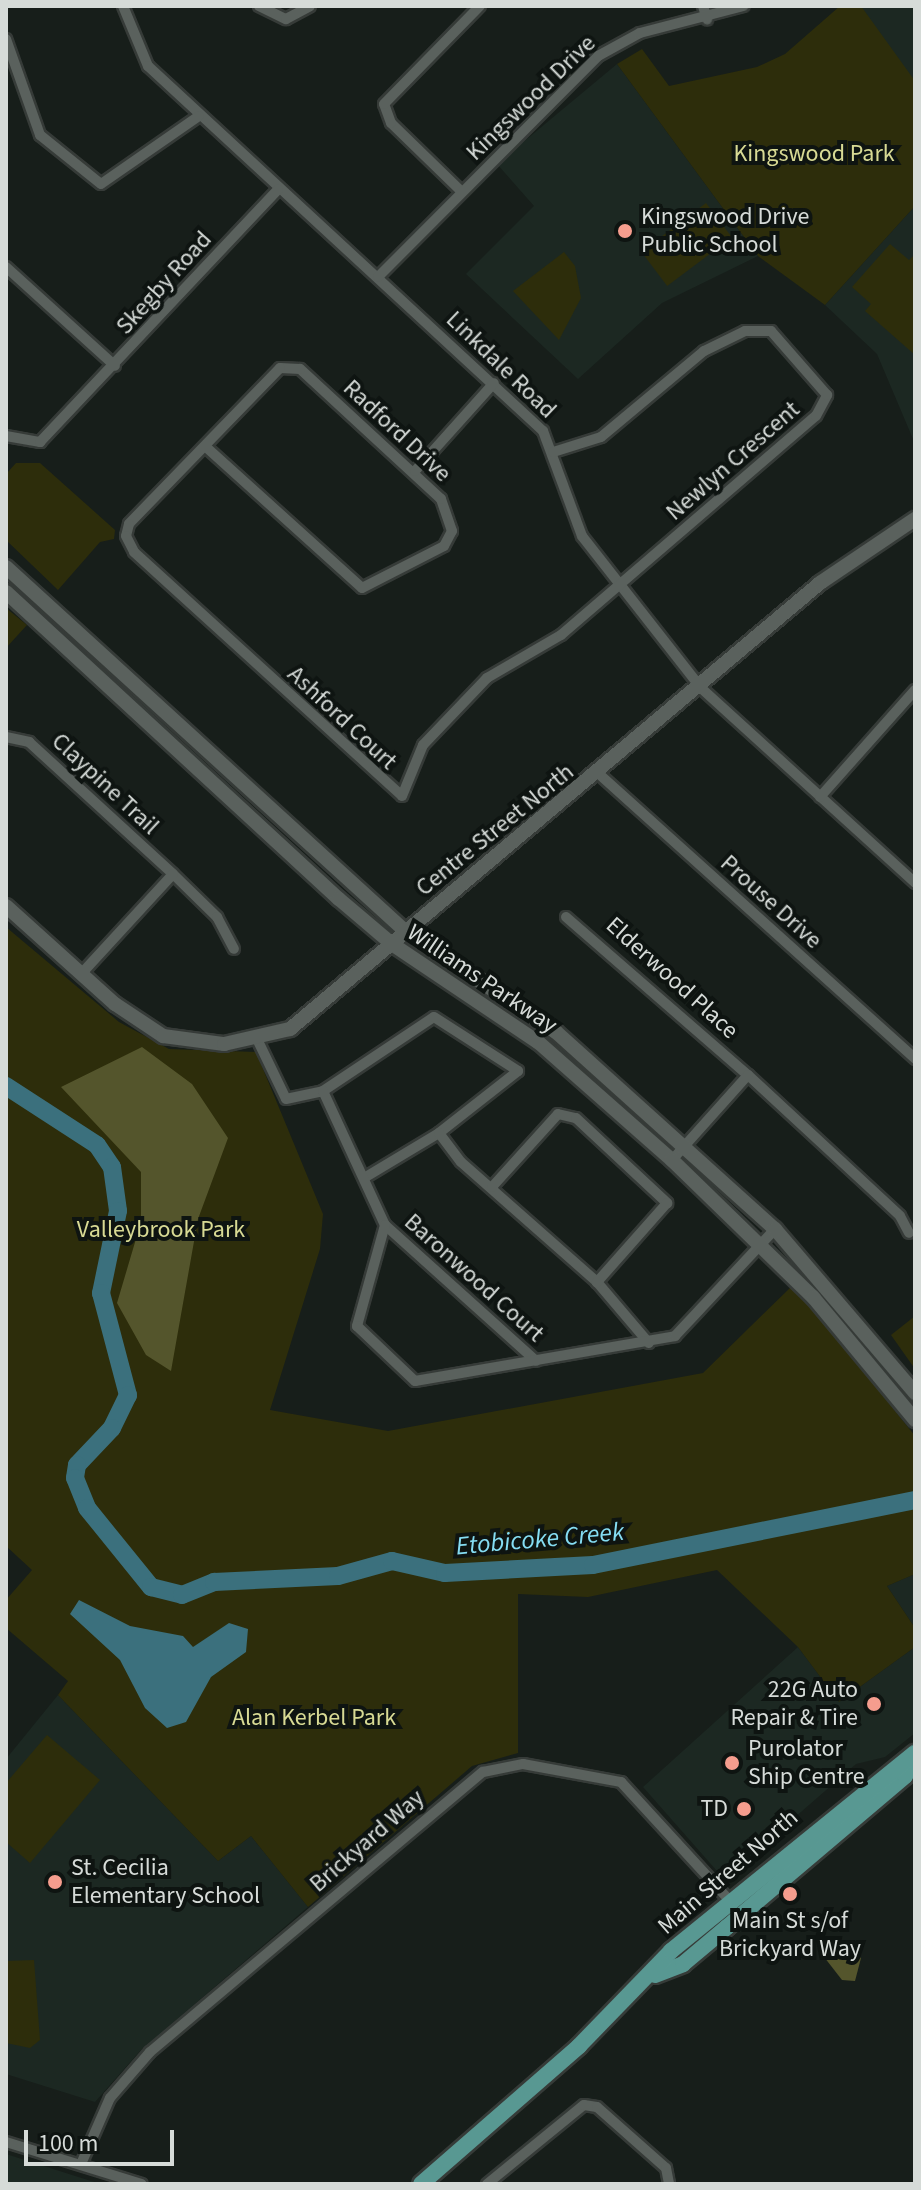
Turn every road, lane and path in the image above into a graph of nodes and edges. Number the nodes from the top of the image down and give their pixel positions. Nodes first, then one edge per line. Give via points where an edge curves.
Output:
1 (123, 6) edge
2 (259, 6) edge
3 (310, 6) edge
4 (480, 6) edge
5 (703, 6) edge
6 (744, 6) edge
7 (707, 19) junction
8 (6, 39) edge
9 (199, 116) junction
10 (278, 189) junction
11 (462, 192) junction
12 (6, 267) edge
13 (378, 277) junction
14 (115, 366) junction
15 (494, 383) junction
16 (6, 436) edge
17 (206, 447) junction
18 (553, 452) junction
19 (415, 471) junction
20 (915, 519) edge
21 (6, 567) edge
22 (615, 587) junction
23 (6, 592) edge
24 (701, 688) junction
25 (915, 690) edge
26 (6, 737) edge
27 (599, 774) junction
28 (820, 797) junction
29 (173, 874) junction
30 (915, 883) edge
31 (6, 906) edge
32 (566, 917) dead end
33 (405, 931) junction
34 (392, 944) junction
35 (234, 949) dead end
36 (82, 973) junction
37 (258, 1041) junction
38 (915, 1059) edge
39 (748, 1075) junction
40 (323, 1091) junction
41 (439, 1133) junction
42 (683, 1147) junction
43 (672, 1160) junction
44 (364, 1178) junction
45 (492, 1187) junction
46 (385, 1225) junction
47 (775, 1229) junction
48 (909, 1233) dead end
49 (761, 1243) junction
50 (597, 1282) junction
51 (649, 1343) junction
52 (536, 1361) junction
53 (915, 1393) edge
54 (915, 1420) edge
55 (915, 1755) edge
56 (730, 1901) junction
57 (654, 1976) junction
58 (6, 2142) edge
59 (81, 2164) junction
60 (142, 2184) edge
61 (421, 2184) edge
62 (487, 2184) edge
63 (669, 2184) edge

1 - 9 street, Linkdale Road via 148,66
2 - 3 street via 286,19
4 - 11 street via 384,104 391,123
5 - 7 street
6 - 7 street, Kingswood Drive
7 - 11 street, Kingswood Drive via 640,33 598,56
8 - 9 street via 40,135 101,184
9 - 10 street, Linkdale Road
10 - 13 street, Linkdale Road
10 - 14 street, Skegby Road
11 - 13 street, Kingswood Drive
12 - 14 street, Skegby Road
13 - 15 street, Linkdale Road
14 - 16 street via 40,442
15 - 18 street, Linkdale Road via 543,431
15 - 19 street
17 - 19 street, Radford Drive via 269,376 290,367
17 - 19 street, Radford Drive via 362,588 451,537 441,499
17 - 22 street, Ashford Court via 129,524 129,546 395,794 407,793 423,745 487,678 561,635
18 - 22 street, Linkdale Road via 582,536
18 - 22 street, Newlyn Crescent via 601,437 704,351 745,331 771,331 822,384 827,395 816,416
20 - 24 main road, Centre Street North via 861,551
21 - 33 main road, Williams Parkway
22 - 24 street, Linkdale Road
23 - 34 main road, Williams Parkway
24 - 27 main road, Centre Street North
24 - 28 street, Linkdale Road
25 - 28 street
26 - 29 street, Claypine Trail via 29,742
27 - 33 main road, Centre Street North
27 - 38 street, Prouse Drive
28 - 30 street, Linkdale Road
29 - 35 street, Claypine Trail via 217,917
29 - 36 street
31 - 36 main road, Centre Street North
32 - 39 street, Elderwood Place
33 - 34 main road, Centre Street North
33 - 42 main road, Williams Parkway via 556,1032
34 - 37 main road, Centre Street North via 313,1014
34 - 43 main road, Williams Parkway via 538,1042
36 - 37 main road, Centre Street North via 163,1036
37 - 40 street via 286,1099
39 - 42 street
39 - 48 street, Elderwood Place via 900,1216
40 - 41 street via 434,1017 518,1071
40 - 44 street, Baronwood Court
41 - 44 street
41 - 45 street
42 - 43 street
42 - 47 main road, Williams Parkway
43 - 49 main road, Williams Parkway
44 - 46 street, Baronwood Court
45 - 50 street
45 - 50 street via 558,1114 576,1118 667,1203
46 - 52 street, Baronwood Court
46 - 52 street, Baronwood Court via 357,1326 415,1381
47 - 49 street, Baronwood Court
47 - 53 main road, Williams Parkway
49 - 51 street, Baronwood Court via 675,1336
49 - 54 main road, Williams Parkway
50 - 51 street
51 - 52 street, Baronwood Court
55 - 56 main road, Main Street North
55 - 57 main road, Main Street North via 905,1776 727,1927 683,1964
56 - 57 main road, Main Street North
56 - 59 street, Brickyard Way via 621,1782 523,1764 483,1772 150,2052 110,2098
57 - 61 main road, Main Street North
58 - 59 street
59 - 60 street
62 - 63 street via 584,2105 597,2107 666,2168

